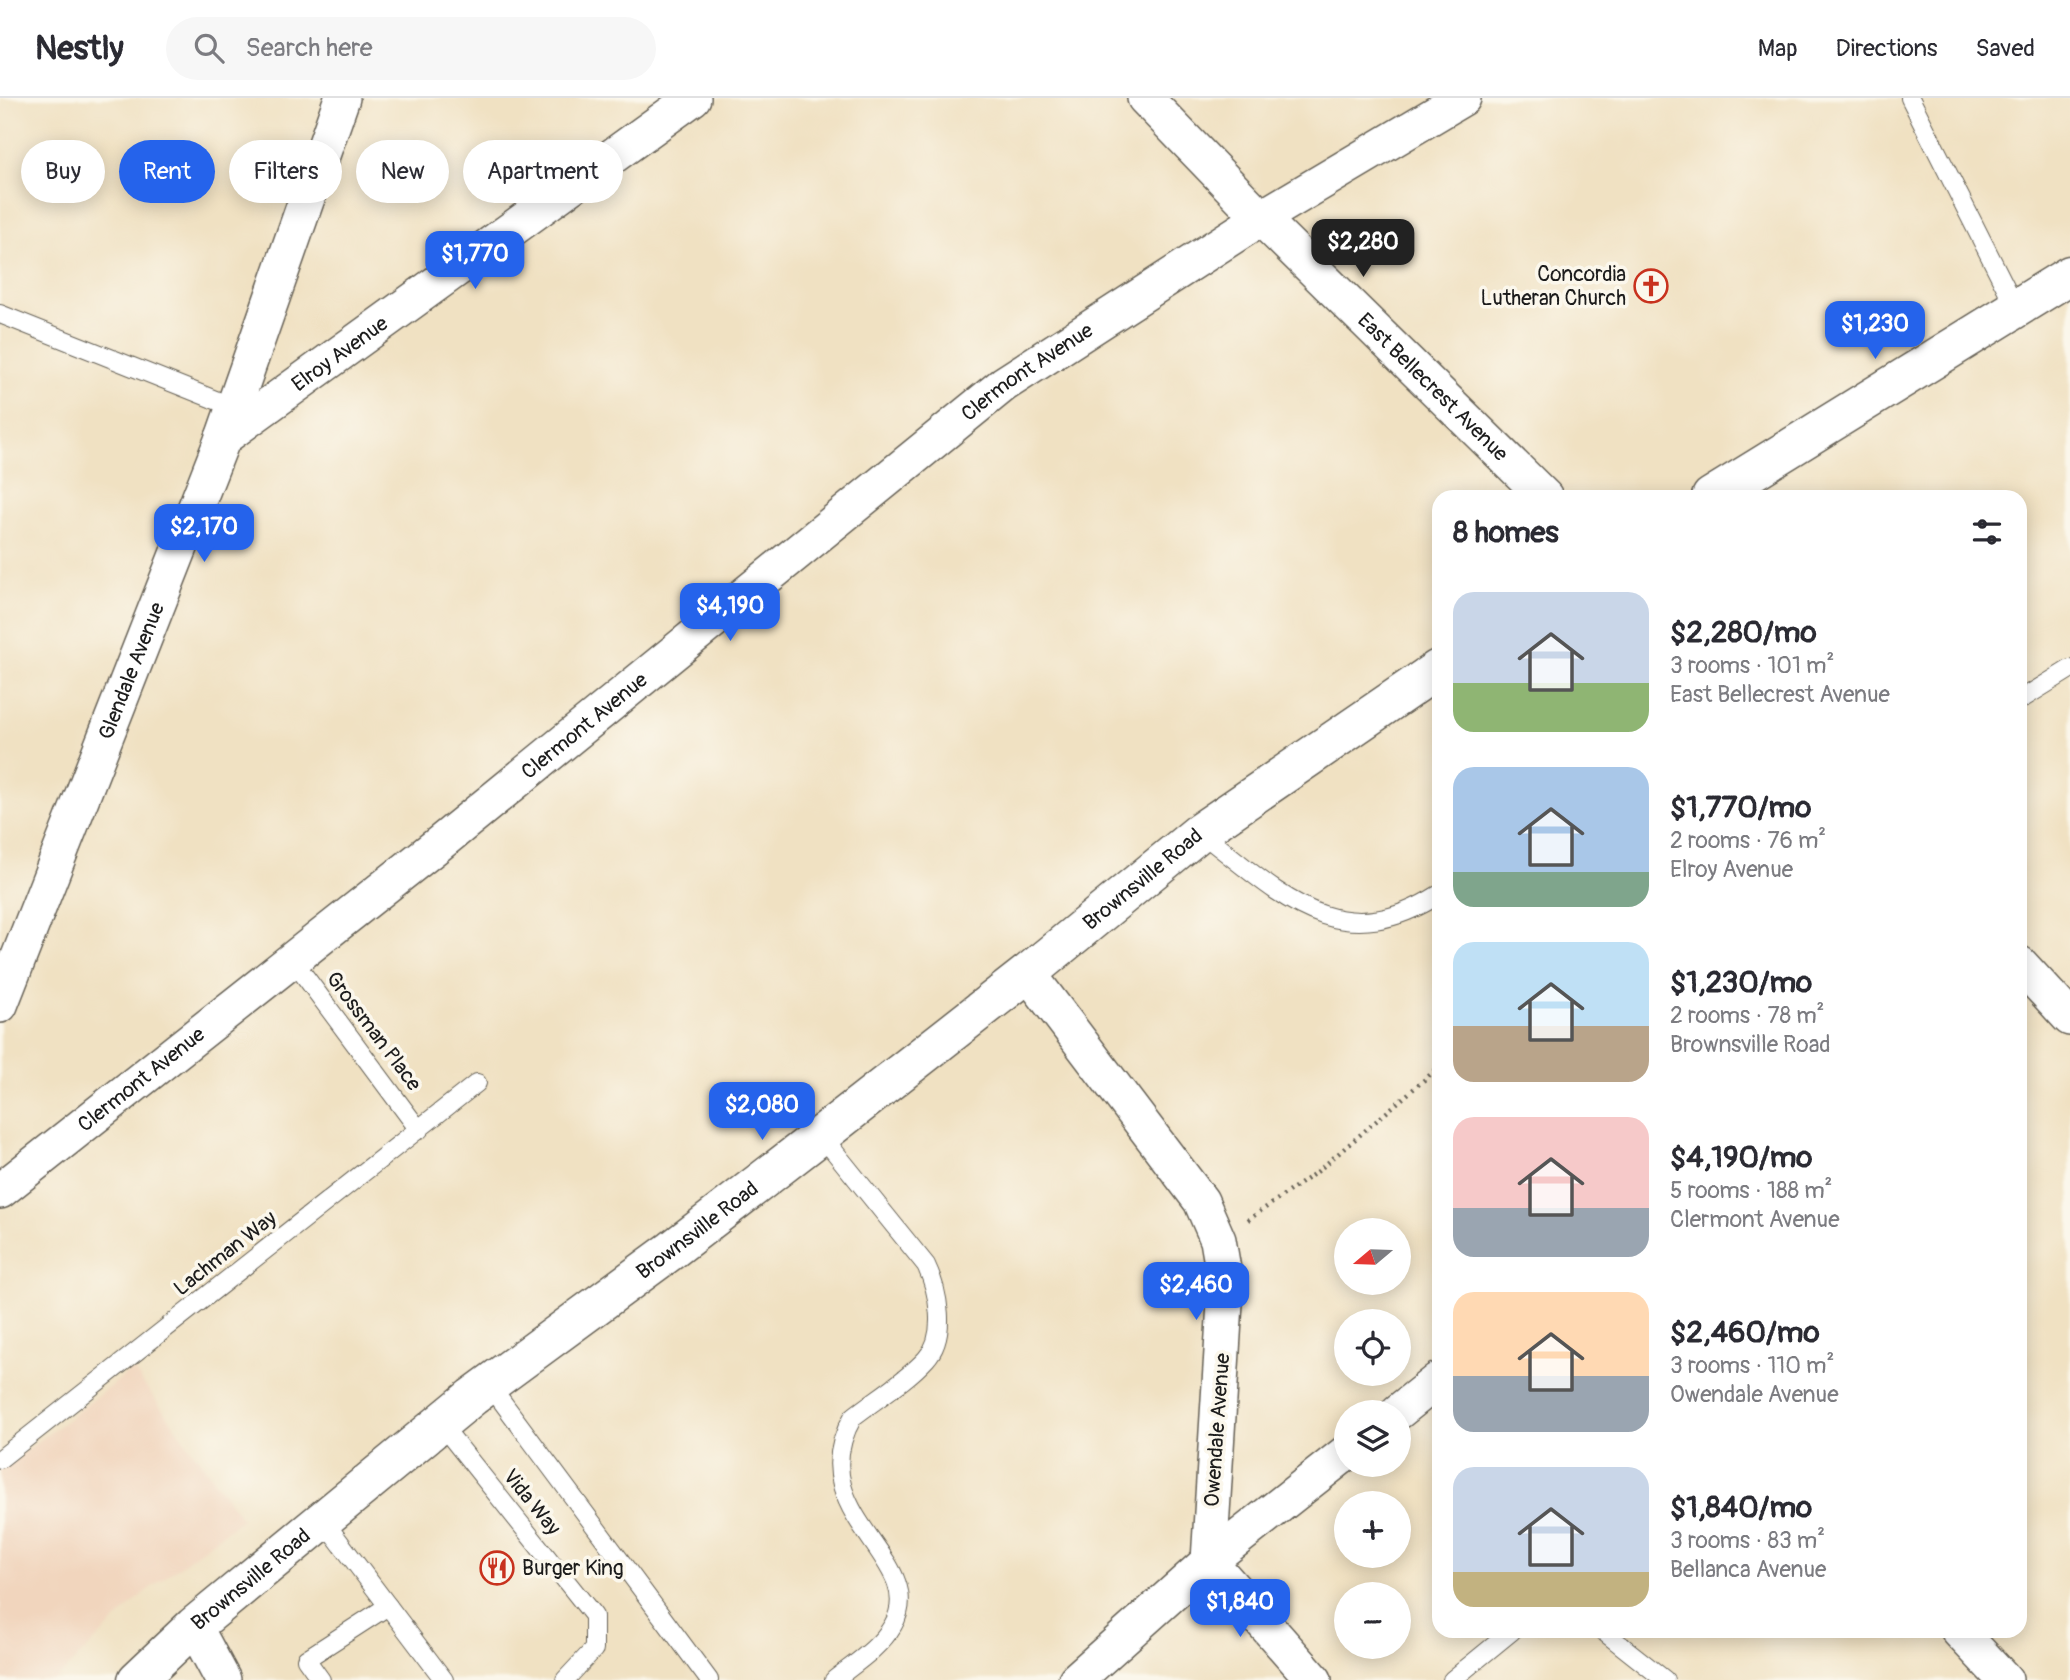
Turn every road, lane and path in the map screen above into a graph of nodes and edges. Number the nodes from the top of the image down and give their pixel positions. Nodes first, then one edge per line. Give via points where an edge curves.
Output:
1 (342, 98) edge
2 (693, 98) edge
3 (1145, 98) edge
4 (1463, 98) edge
5 (1910, 98) edge
6 (1261, 218) junction
7 (2070, 275) edge
8 (2016, 308) junction
9 (0, 314) edge
10 (228, 423) junction
11 (1538, 490) edge
12 (1722, 490) edge
13 (2070, 669) edge
14 (1432, 672) edge
15 (2027, 696) edge
16 (1200, 832) junction
17 (1432, 898) edge
18 (292, 958) junction
19 (1028, 972) junction
20 (2027, 980) edge
21 (0, 1005) edge
22 (2070, 1018) edge
23 (1432, 1073) edge
24 (477, 1083) dead end
25 (419, 1130) junction
26 (821, 1135) junction
27 (0, 1191) edge
28 (1218, 1240) junction
29 (489, 1384) junction
30 (1432, 1385) edge
31 (1411, 1402) edge
32 (440, 1423) junction
33 (0, 1459) edge
34 (1334, 1462) edge
35 (323, 1520) junction
36 (1209, 1561) junction
37 (388, 1606) junction
38 (194, 1626) junction
39 (1503, 1638) edge
40 (1612, 1638) edge
41 (1966, 1638) edge
42 (137, 1680) edge
43 (223, 1680) edge
44 (321, 1680) edge
45 (444, 1680) edge
46 (565, 1680) edge
47 (709, 1680) edge
48 (834, 1680) edge
49 (1076, 1680) edge
50 (1314, 1680) edge
51 (1452, 1680) edge
52 (1665, 1680) edge
53 (2005, 1680) edge

1 - 10 street, Glendale Avenue
2 - 10 street, Elroy Avenue
3 - 6 street, East Bellecrest Avenue
4 - 6 street, Clermont Avenue
5 - 8 lane
6 - 11 street, East Bellecrest Avenue
6 - 18 street, Clermont Avenue via 1004,384
7 - 8 main road
8 - 12 main road
9 - 10 lane
10 - 21 street, Glendale Avenue
13 - 15 lane
14 - 16 main road, Brownsville Road
16 - 17 lane via 1287,899 1328,918 1361,923 1390,918
16 - 19 main road, Brownsville Road
18 - 25 lane, Grossman Place
18 - 27 street, Clermont Avenue
19 - 26 main road, Brownsville Road
19 - 28 street, Owendale Avenue via 1200,1201
20 - 22 street
23 - 28 path via 1318,1171
24 - 25 lane, Lachman Way
25 - 33 lane, Lachman Way
26 - 29 main road, Brownsville Road
26 - 48 lane via 926,1265 934,1281 939,1322 928,1358 853,1417 846,1429 839,1464 841,1486 855,1520 884,1556 901,1597 893,1625 882,1640
28 - 36 street, Owendale Avenue via 1226,1287
29 - 32 main road, Brownsville Road
29 - 47 lane
30 - 31 street
32 - 35 main road, Brownsville Road
32 - 46 lane, Vida Way via 594,1616 594,1649
34 - 36 street
35 - 37 lane
35 - 38 main road, Brownsville Road
36 - 49 street
36 - 50 street
37 - 44 lane via 306,1659
37 - 45 lane
38 - 42 main road, Brownsville Road
38 - 43 street
39 - 51 lane
40 - 52 lane
41 - 53 street

